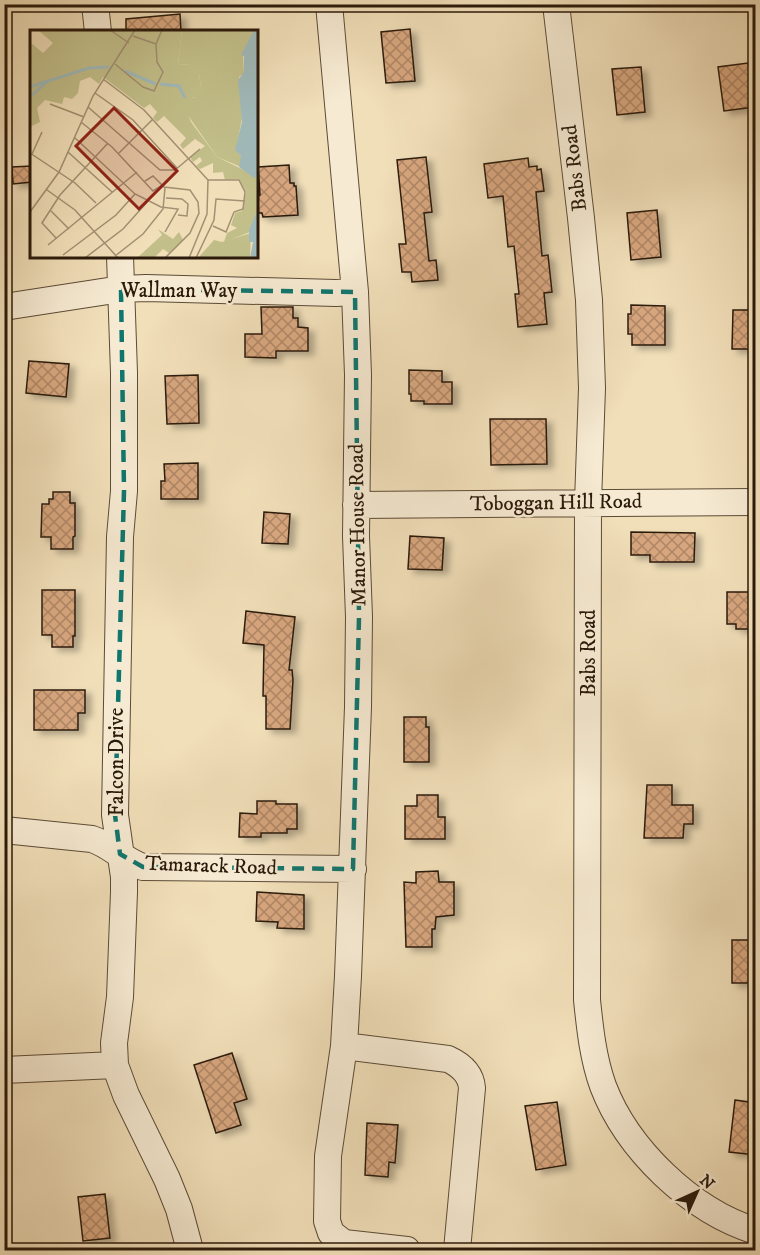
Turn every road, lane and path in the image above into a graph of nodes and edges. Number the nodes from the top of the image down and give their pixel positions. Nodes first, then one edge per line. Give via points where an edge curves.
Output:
1 (95, 4) edge
2 (329, 4) edge
3 (556, 4) edge
4 (98, 30) edge
5 (120, 258) edge
6 (121, 289) junction
7 (356, 292) junction
8 (4, 307) edge
9 (588, 502) junction
10 (756, 502) edge
11 (356, 505) junction
12 (4, 830) edge
13 (120, 854) junction
14 (353, 869) junction
15 (344, 1046) junction
16 (115, 1065) junction
17 (4, 1070) edge
18 (756, 1231) edge
19 (190, 1251) edge
20 (407, 1251) edge
21 (457, 1251) edge

1 - 4 street
2 - 7 street, Manor House Road
3 - 9 street, Babs Road via 589,300 592,388
5 - 6 street, Falcon Drive
6 - 7 street, Wallman Way
6 - 8 street, Wallman Way
6 - 13 street, Falcon Drive via 124,491 115,815
7 - 11 street, Manor House Road
9 - 10 street, Toboggan Hill Road
9 - 11 street, Toboggan Hill Road
9 - 18 street, Babs Road via 587,1000 592,1050 622,1123 645,1154 676,1187 703,1206
11 - 14 street, Manor House Road via 358,696
12 - 13 street, Tamarack Road via 92,839
13 - 14 street, Tamarack Road via 143,867
13 - 16 street, Falcon Drive via 124,892
14 - 15 street, Manor House Road
15 - 20 street, Manor House Road via 328,1156 328,1228 344,1243
15 - 21 street via 448,1059 469,1077 472,1088
16 - 17 street
16 - 19 street, Falcon Drive via 167,1179

